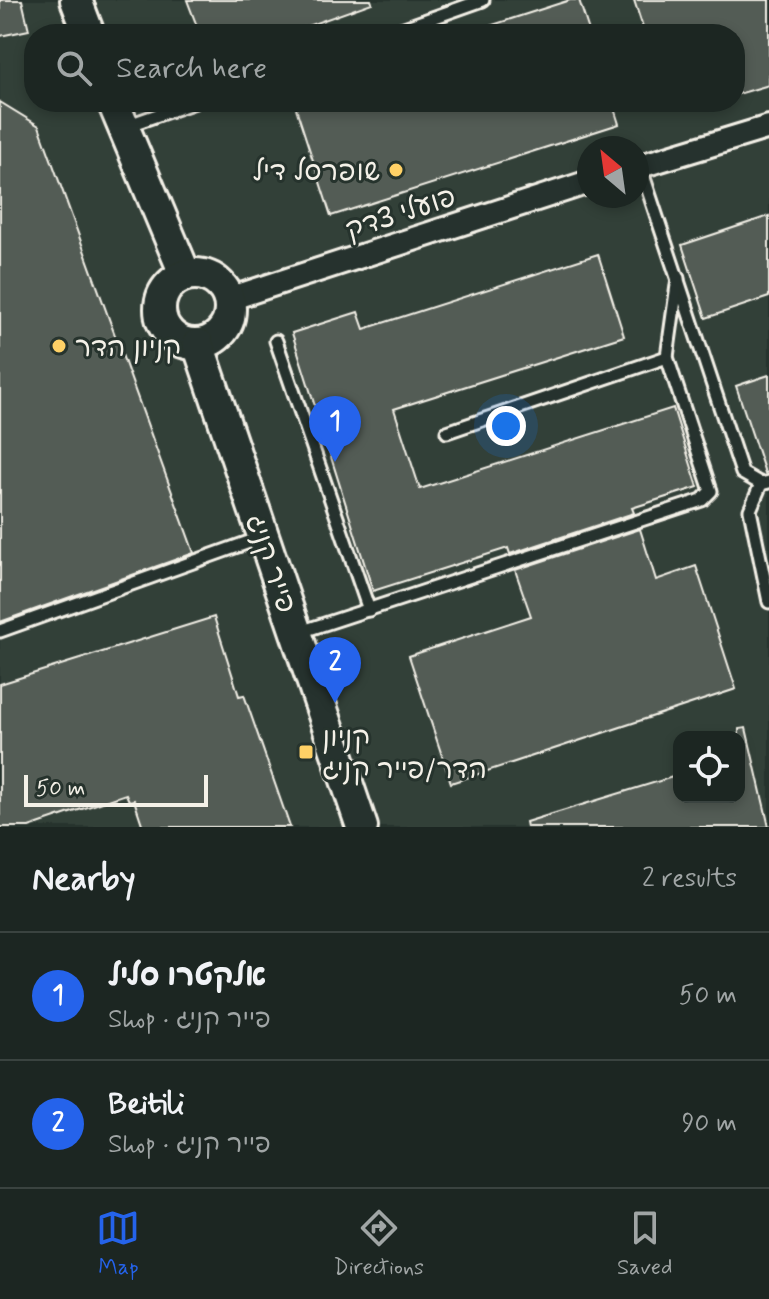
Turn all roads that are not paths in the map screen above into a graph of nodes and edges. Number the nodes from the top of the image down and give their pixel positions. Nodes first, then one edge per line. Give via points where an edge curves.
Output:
1 (76, 0) edge
2 (483, 0) edge
3 (85, 24) edge
4 (415, 24) edge
5 (117, 115) edge
6 (769, 127) edge
7 (649, 163) edge
8 (577, 186) edge
9 (649, 197) edge
10 (185, 274) junction
11 (678, 278) junction
12 (229, 299) junction
13 (276, 341) dead end
14 (198, 344) junction
15 (667, 357) junction
16 (447, 432) dead end
17 (765, 483) edge
18 (264, 537) junction
19 (769, 602) edge
20 (369, 610) junction
21 (0, 631) edge
22 (296, 634) junction
23 (362, 827) edge

1 - 3 street
2 - 4 lane
5 - 10 street
6 - 7 street
8 - 12 street, פועלי צדק
9 - 11 lane
10 - 12 street via 210,276
10 - 14 street via 162,295 161,320 174,338
11 - 15 lane
11 - 17 lane via 742,473
12 - 14 street via 228,323 210,341
13 - 20 lane
14 - 18 street, פייר קניג
15 - 16 lane
15 - 20 lane via 711,491 702,500
17 - 19 lane via 750,510
18 - 21 lane
18 - 22 street, פייר קניג
20 - 22 lane
22 - 23 street, פייר קניג

